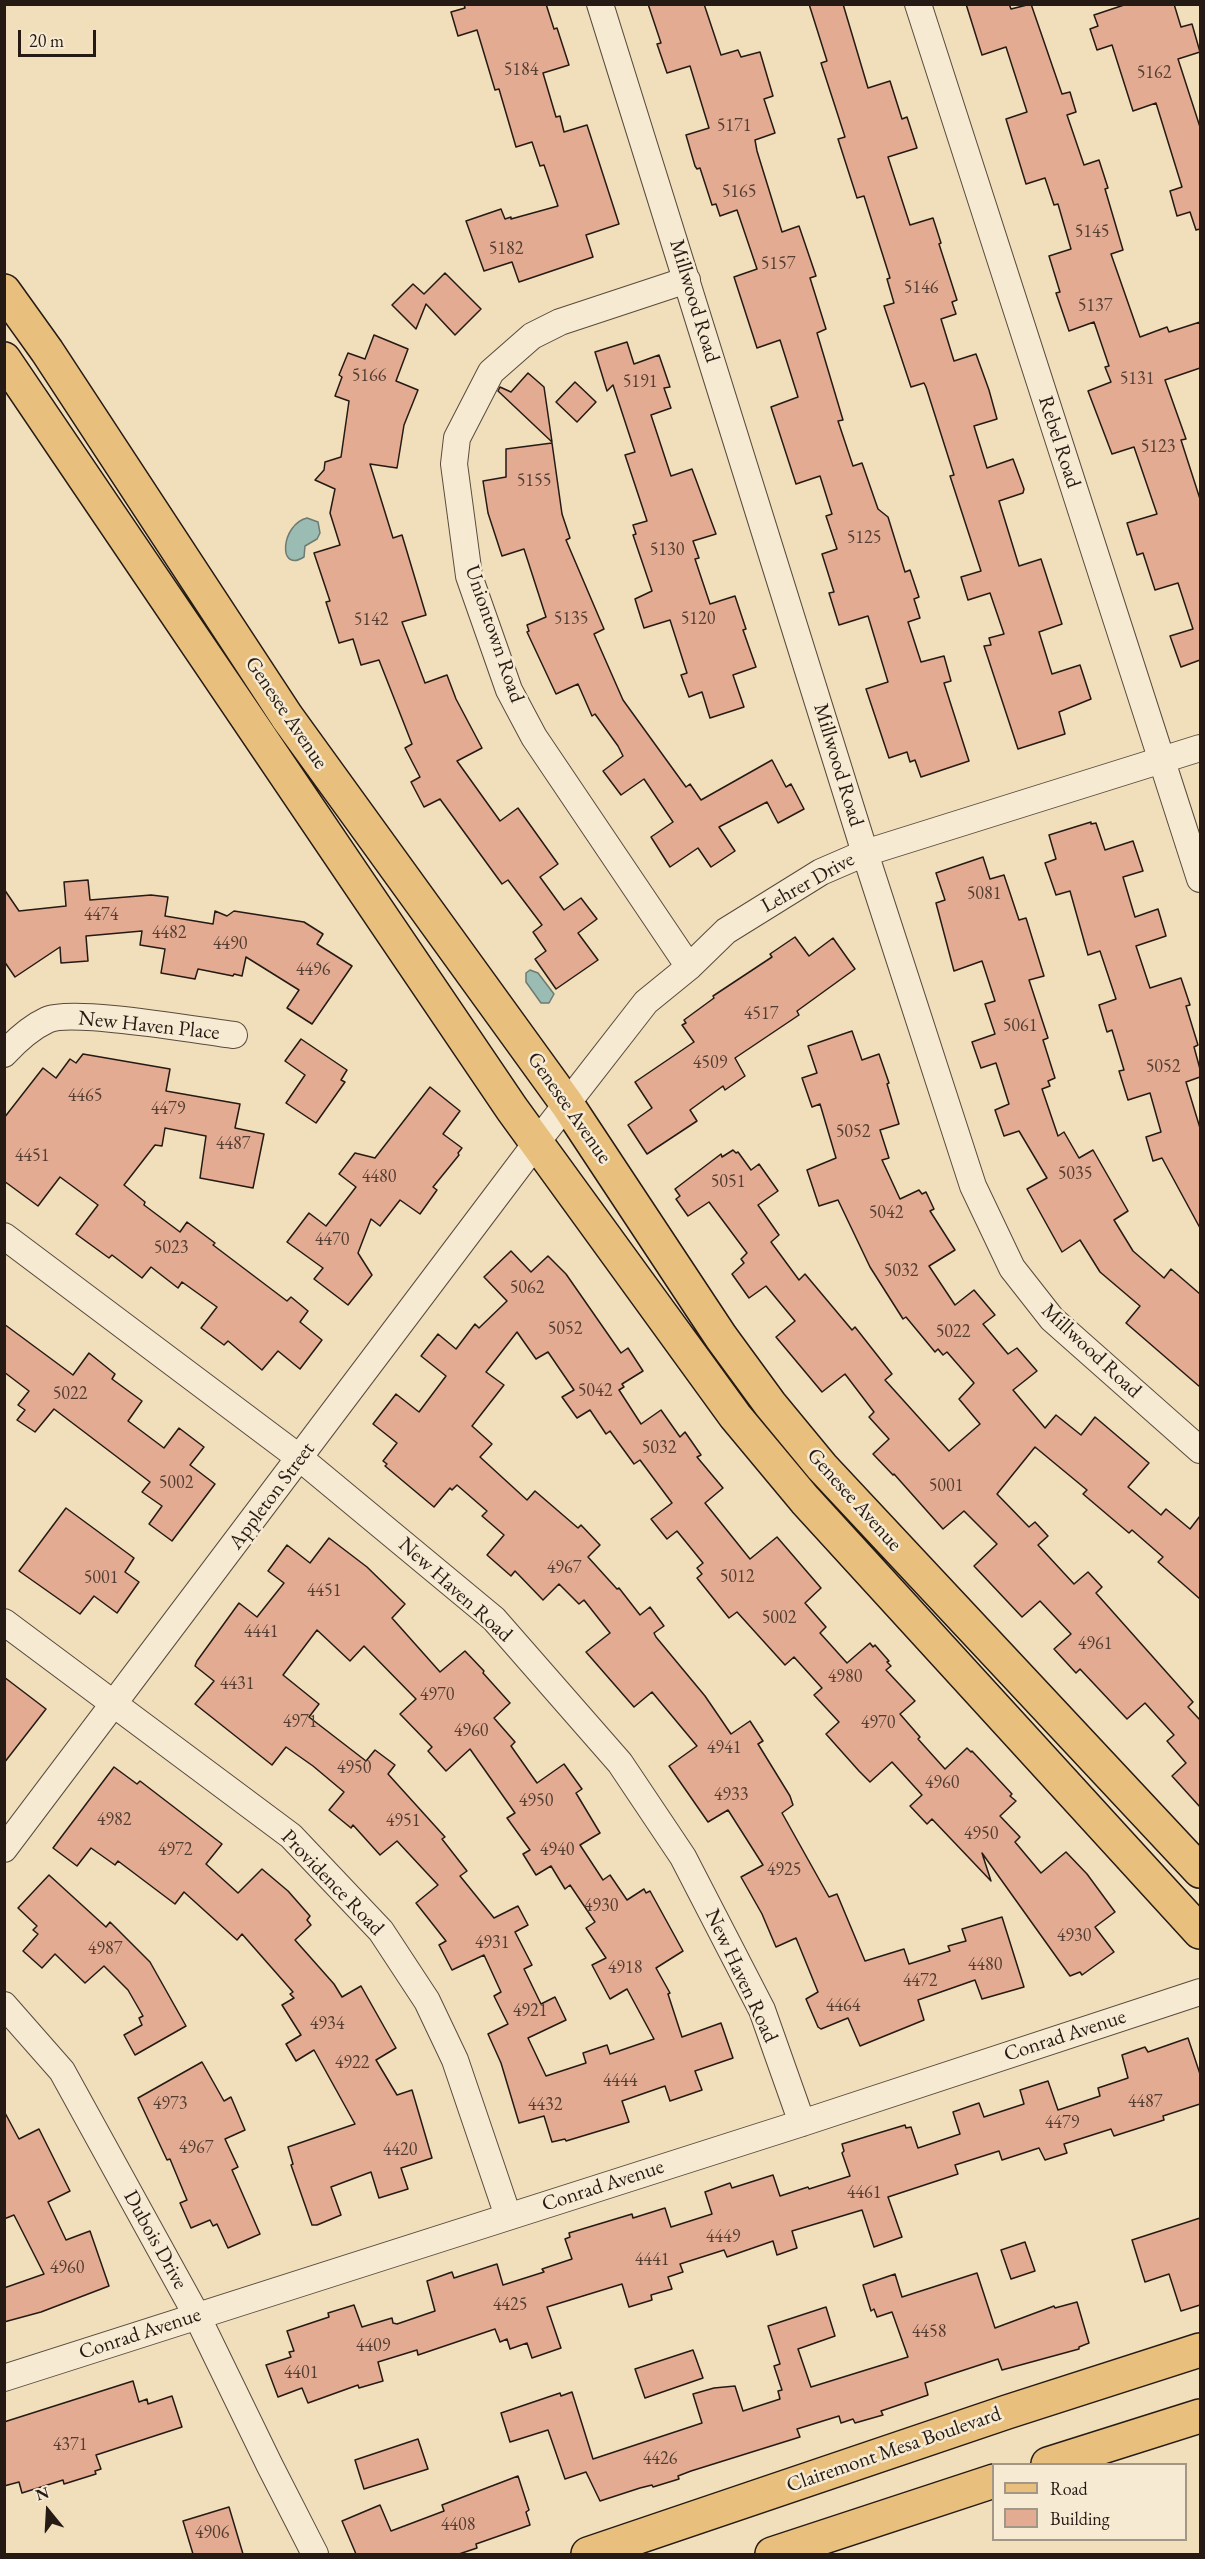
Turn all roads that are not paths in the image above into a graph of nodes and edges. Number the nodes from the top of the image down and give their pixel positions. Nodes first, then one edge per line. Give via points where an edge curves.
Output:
1 (600, 4) edge
2 (918, 4) edge
3 (687, 280) junction
4 (4, 291) edge
5 (4, 359) edge
6 (1200, 748) edge
7 (1161, 760) junction
8 (865, 852) junction
9 (1200, 879) edge
10 (688, 967) junction
11 (234, 1035) dead end
12 (4, 1053) edge
13 (567, 1104) junction
14 (537, 1142) junction
15 (4, 1236) edge
16 (1200, 1450) edge
17 (301, 1459) junction
18 (4, 1622) edge
19 (113, 1704) junction
20 (4, 1849) edge
21 (1200, 1871) edge
22 (1200, 1932) edge
23 (1200, 1992) edge
24 (4, 2005) edge
25 (802, 2123) junction
26 (508, 2216) junction
27 (197, 2316) junction
28 (1200, 2350) edge
29 (4, 2378) edge
30 (1200, 2416) edge
31 (1051, 2463) edge
32 (992, 2481) edge
33 (315, 2554) edge
34 (588, 2554) edge
35 (772, 2554) edge

1 - 3 street, Millwood Road
2 - 7 street, Rebel Road
3 - 8 street, Millwood Road
3 - 10 street, Uniontown Road via 560,321 532,336 491,372 457,438 454,464 469,576 509,690 534,738
4 - 13 main road, Genesee Avenue via 287,717
5 - 14 main road, Genesee Avenue via 388,929
6 - 7 street, Lehrer Drive
7 - 8 street, Lehrer Drive
7 - 9 street, Rebel Road
8 - 10 street, Lehrer Drive via 821,872 726,931
8 - 16 street, Millwood Road via 974,1186 1012,1268 1052,1319
10 - 13 street, Lehrer Drive via 646,1002
11 - 12 street, New Haven Place via 83,1016 49,1019
13 - 14 street, Lehrer Drive
13 - 21 main road, Genesee Avenue via 721,1337 770,1404 822,1467
14 - 17 street, Appleton Street
14 - 22 main road, Genesee Avenue via 735,1416 805,1500
15 - 17 street, New Haven Road
17 - 19 street, Appleton Street
17 - 25 street, New Haven Road via 494,1619 620,1762 683,1857 762,2010
18 - 19 street, Providence Road
19 - 20 street, Appleton Street
19 - 26 street, Providence Road via 291,1836 381,1931 427,2001 455,2060
23 - 25 street, Conrad Avenue
24 - 27 street, Dubois Drive via 62,2071
25 - 26 street, Conrad Avenue
26 - 27 street, Conrad Avenue
27 - 29 street, Conrad Avenue
27 - 33 street, Dubois Drive
28 - 34 main road, Clairemont Mesa Boulevard
30 - 31 main road
32 - 35 main road

